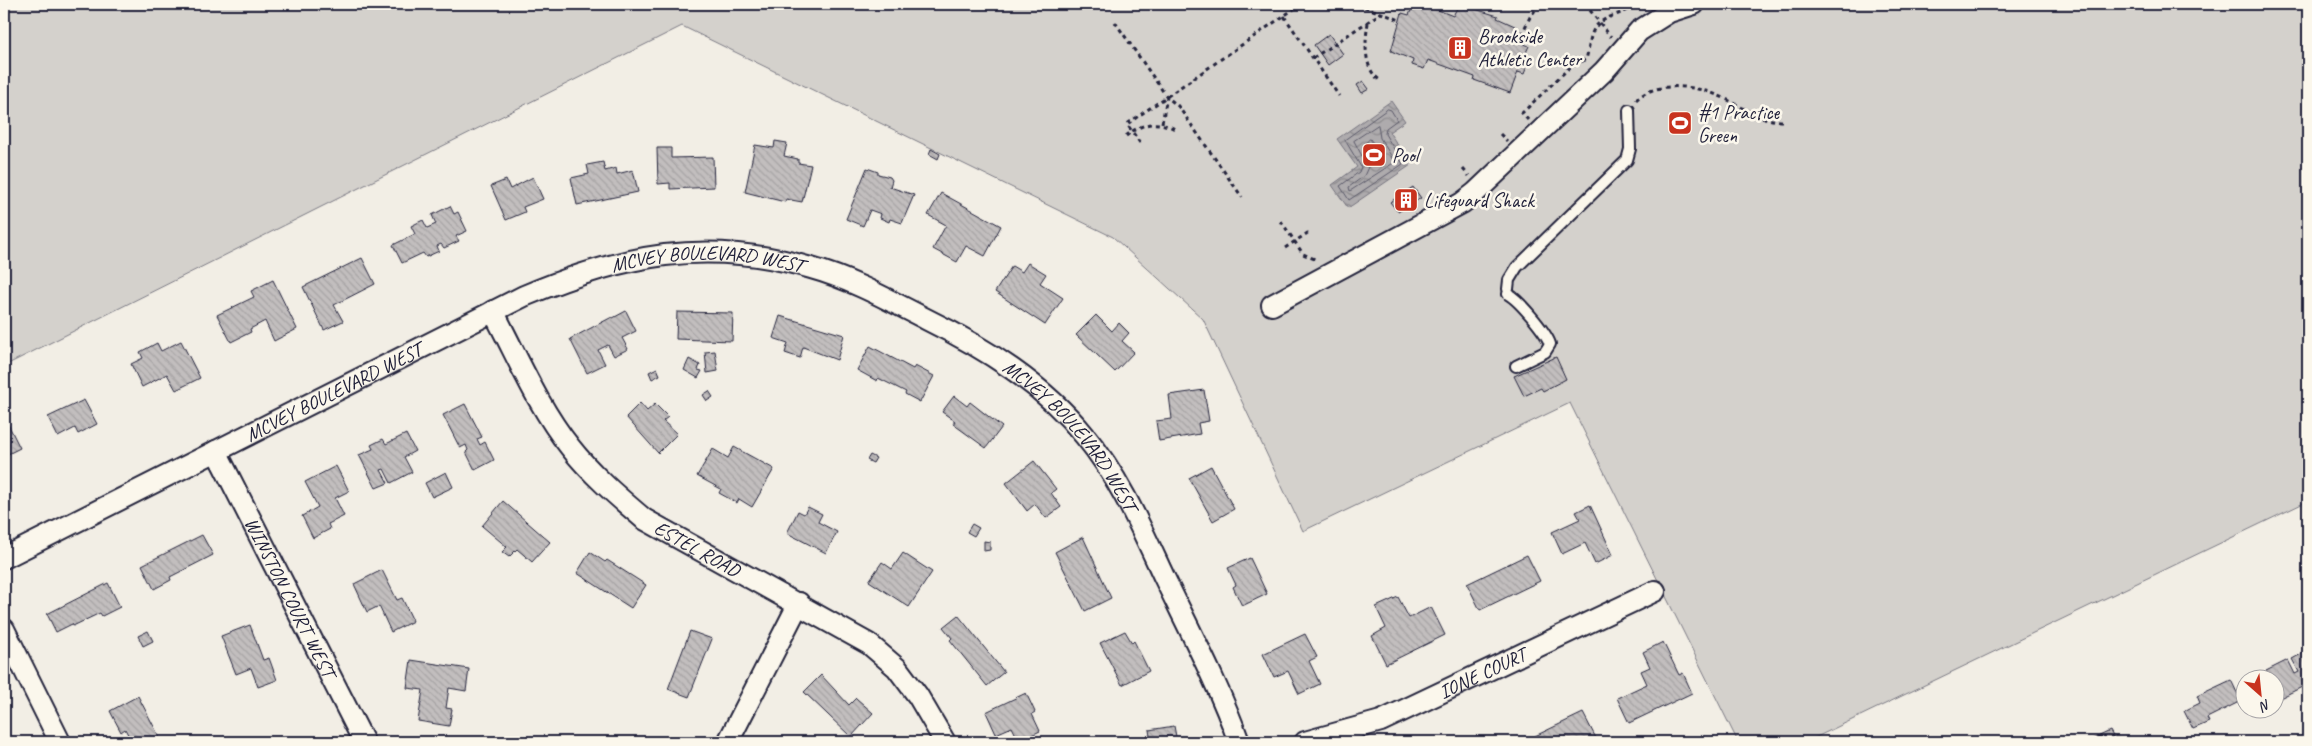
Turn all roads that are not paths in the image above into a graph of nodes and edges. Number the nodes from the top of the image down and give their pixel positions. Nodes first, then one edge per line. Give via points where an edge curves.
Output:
1 (1694, 4) edge
2 (1630, 110) road end
3 (1272, 305) dead end
4 (493, 311) junction
5 (1516, 366) dead end
6 (216, 451) junction
7 (4, 558) edge
8 (1655, 592) dead end
9 (799, 603) junction
10 (4, 629) edge
11 (60, 742) edge
12 (364, 742) edge
13 (728, 742) edge
14 (945, 742) edge
15 (1240, 742) edge
16 (1305, 742) edge

1 - 3 street via 1669,12 1639,31 1589,85 1462,203
2 - 5 lane via 1627,160 1517,267 1508,280 1508,291 1549,342 1545,352
4 - 6 street, MCVEY BOULEVARD WEST
4 - 9 street, ESTEL ROAD via 544,409 570,447 614,494 644,519
4 - 15 street, MCVEY BOULEVARD WEST via 570,276 620,262 665,254 737,252 812,268 863,287 987,351 1054,402 1085,436 1109,470 1215,682
6 - 7 street, MCVEY BOULEVARD WEST
6 - 12 street, WINSTON COURT WEST
8 - 16 street, IONE COURT via 1381,721
9 - 13 street
9 - 14 street, ESTEL ROAD via 869,644 897,668
10 - 11 street

